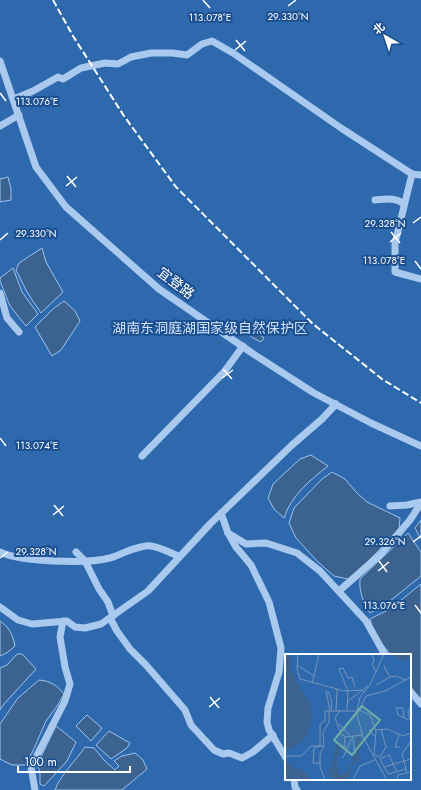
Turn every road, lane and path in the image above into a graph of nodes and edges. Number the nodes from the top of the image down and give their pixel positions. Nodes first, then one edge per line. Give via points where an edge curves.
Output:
1 (0, 61) edge
2 (14, 99) junction
3 (19, 115) junction
4 (0, 125) edge
5 (412, 174) junction
6 (421, 175) edge
7 (376, 200) dead end
8 (404, 204) junction
9 (421, 279) edge
10 (0, 293) edge
11 (19, 332) dead end
12 (243, 346) junction
13 (336, 404) junction
14 (421, 446) edge
15 (142, 456) dead end
16 (421, 502) edge
17 (390, 506) dead end
18 (221, 513) junction
19 (228, 533) junction
20 (0, 552) edge
21 (76, 552) dead end
22 (180, 556) junction
23 (85, 561) junction
24 (339, 591) junction
25 (0, 607) edge
26 (112, 617) junction
27 (62, 621) junction
28 (384, 654) edge
29 (411, 692) edge
30 (421, 704) edge
31 (273, 735) junction
32 (285, 756) edge
33 (294, 780) edge
34 (35, 790) edge
35 (297, 790) edge

1 - 2 street, 宜登路
2 - 3 street, 宜登路
2 - 5 street via 58,77 63,79 81,68 105,63 118,64 131,57 151,53 187,55 202,44 212,41 234,53
3 - 4 street
3 - 12 street, 宜登路 via 36,167 66,207 159,289
5 - 6 street
5 - 8 street
7 - 8 street via 398,199
8 - 9 street via 395,243 395,272
10 - 11 street via 7,318
12 - 13 street, 宜登路 via 314,393
12 - 15 street via 224,372
13 - 14 street, 宜登路
13 - 18 street
16 - 17 street
16 - 24 street via 410,520 380,554
18 - 19 street
18 - 22 street
19 - 24 street via 246,544 266,543 297,553 320,570
19 - 31 street via 251,565 269,602 281,648 279,672 268,708 267,722
20 - 23 street via 21,558
21 - 23 street
22 - 23 street via 150,545 109,558
22 - 26 street via 148,591
23 - 26 street via 108,602
24 - 28 street via 366,621
25 - 27 street via 18,620 32,624
26 - 27 street via 101,624 85,628
26 - 31 street via 117,631 130,649 185,710 191,725 214,750 242,758
27 - 34 street via 60,638 70,684 65,701 31,767
29 - 30 street
31 - 32 street
33 - 35 street

